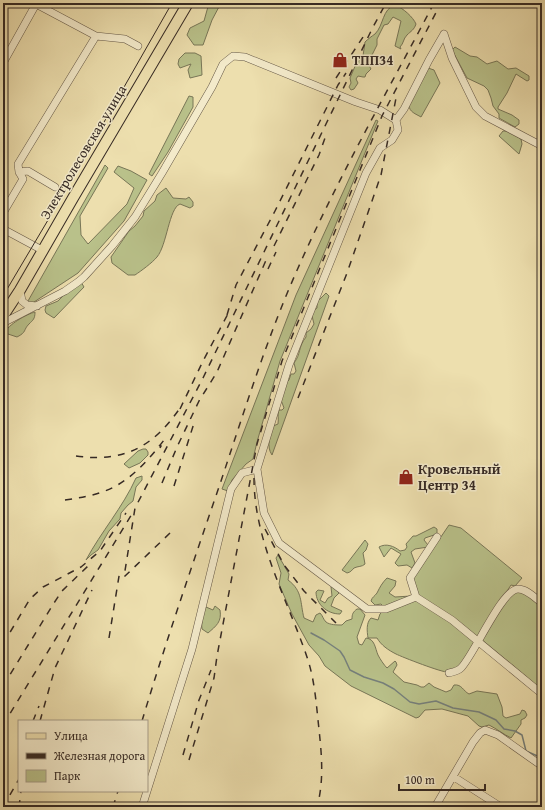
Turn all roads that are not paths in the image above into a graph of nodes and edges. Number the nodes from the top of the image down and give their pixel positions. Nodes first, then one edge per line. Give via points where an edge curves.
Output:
1 (188, 3) edge
2 (35, 4) edge
3 (96, 36) junction
4 (138, 46) dead end
5 (3, 63) edge
6 (396, 120) junction
7 (542, 146) edge
8 (19, 172) junction
9 (55, 187) dead end
10 (3, 213) edge
11 (3, 229) edge
12 (42, 250) junction
13 (20, 290) junction
14 (37, 306) junction
15 (3, 316) edge
16 (3, 323) edge
17 (257, 469) junction
18 (437, 537) dead end
19 (416, 596) junction
20 (542, 603) edge
21 (478, 642) junction
22 (449, 673) dead end
23 (542, 694) edge
24 (542, 766) edge
25 (454, 776) junction
26 (148, 788) edge
27 (147, 792) edge
28 (142, 807) edge
29 (435, 807) edge
30 (501, 807) edge

1 - 12 main road, Электролесовская улица
2 - 3 street
2 - 5 street
3 - 4 street via 125,39
3 - 8 street via 18,164
6 - 7 street via 444,34 452,58 476,107 485,116
6 - 14 street via 380,110 245,57 233,56 223,64 135,217 84,277
6 - 17 street via 398,130 392,140 380,148 366,173 289,365
8 - 9 street via 28,171
8 - 10 street via 23,179
11 - 12 street
12 - 13 main road, Электролесовская улица
13 - 14 street via 22,301 27,305
13 - 15 main road, Электролесовская улица
14 - 16 street
17 - 19 street via 264,513 279,543 367,609 386,609
17 - 26 street via 242,473 231,489 192,649
18 - 19 street via 410,578
19 - 21 street via 452,620
20 - 21 street via 523,590 516,589 508,595
21 - 22 street via 472,655 460,669
21 - 23 street
24 - 25 street via 498,735 485,730 473,742
25 - 29 street
25 - 30 street
27 - 28 street

